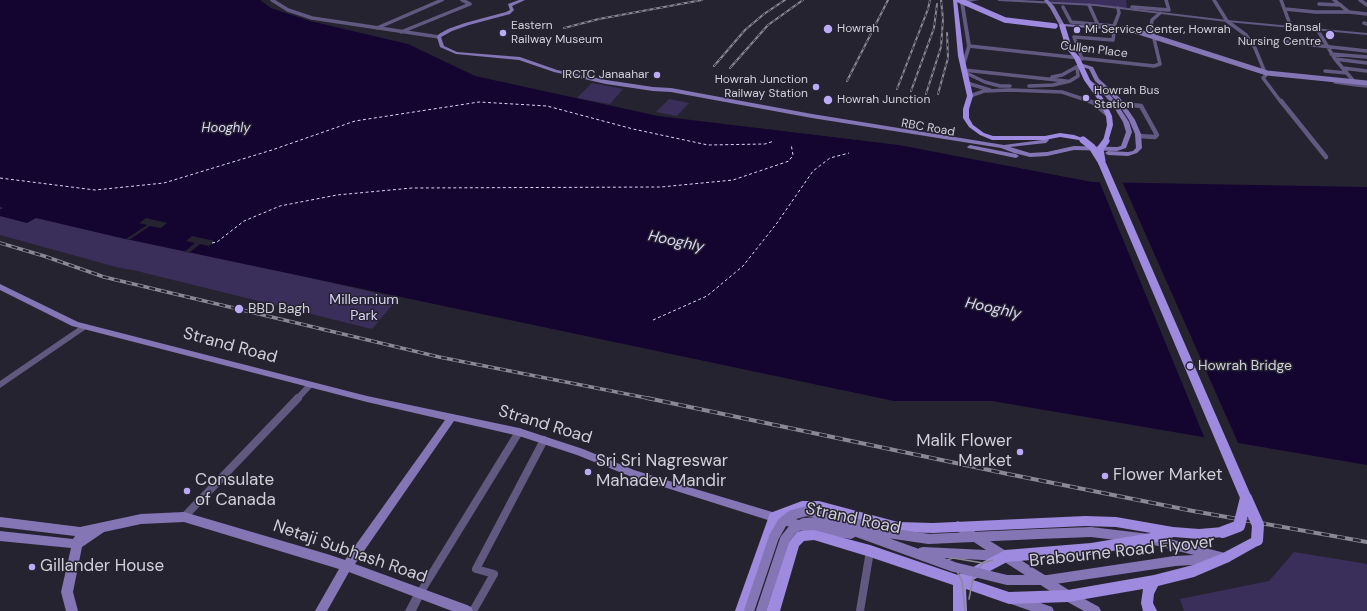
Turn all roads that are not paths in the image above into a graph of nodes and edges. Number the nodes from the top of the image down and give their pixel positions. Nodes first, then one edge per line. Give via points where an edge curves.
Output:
1 (272, 0) edge
2 (442, 0) edge
3 (462, 0) edge
4 (522, 0) edge
5 (955, 0) edge
6 (959, 0) edge
7 (968, 0) edge
8 (977, 0) edge
9 (999, 0) edge
10 (1166, 0) edge
11 (1214, 0) edge
12 (1280, 0) edge
13 (1334, 0) edge
14 (1360, 0) edge
15 (1046, 1) edge
16 (1319, 4) dead end
17 (1088, 5) junction
18 (1341, 5) junction
19 (1367, 6) edge
20 (1063, 7) dead end
21 (1131, 7) junction
22 (1118, 8) junction
23 (1285, 9) junction
24 (1349, 12) junction
25 (1160, 13) junction
26 (1367, 14) edge
27 (1227, 22) junction
28 (1054, 24) junction
29 (1062, 25) junction
30 (1098, 25) junction
31 (1291, 27) junction
32 (377, 28) junction
33 (1317, 29) junction
34 (401, 32) junction
35 (1114, 32) dead end
36 (1367, 34) edge
37 (439, 37) junction
38 (1286, 42) dead end
39 (969, 46) junction
40 (1326, 47) junction
41 (1367, 51) edge
42 (1331, 54) junction
43 (1367, 57) edge
44 (1335, 59) junction
45 (1081, 62) junction
46 (1367, 63) edge
47 (1091, 68) junction
48 (1343, 68) junction
49 (964, 70) junction
50 (1325, 71) dead end
51 (1367, 71) edge
52 (1347, 73) junction
53 (1266, 75) junction
54 (1047, 78) junction
55 (1087, 80) junction
56 (1070, 81) junction
57 (606, 82) junction
58 (967, 83) junction
59 (1367, 84) edge
60 (1356, 85) junction
61 (993, 91) junction
62 (970, 96) junction
63 (1122, 104) junction
64 (1109, 116) junction
65 (1138, 136) junction
66 (1045, 138) junction
67 (1002, 146) junction
68 (1326, 157) dead end
69 (1102, 163) junction
70 (0, 287) edge
71 (85, 326) junction
72 (0, 385) edge
73 (310, 385) junction
74 (451, 418) junction
75 (519, 432) junction
76 (544, 440) junction
77 (1246, 498) junction
78 (184, 517) junction
79 (774, 517) junction
80 (0, 522) edge
81 (958, 526) junction
82 (104, 527) junction
83 (80, 532) junction
84 (1173, 532) junction
85 (0, 536) edge
86 (1150, 539) junction
87 (78, 544) junction
88 (870, 551) junction
89 (1005, 556) junction
90 (1225, 558) junction
91 (347, 566) junction
92 (959, 581) junction
93 (1154, 581) junction
94 (420, 593) junction
95 (1068, 596) junction
96 (1009, 598) junction
97 (72, 611) edge
98 (321, 611) edge
99 (410, 611) edge
100 (467, 611) edge
101 (473, 611) edge
102 (742, 611) edge
103 (749, 611) edge
104 (761, 611) edge
105 (773, 611) edge
106 (860, 611) edge
107 (960, 611) edge
108 (1048, 611) edge
109 (1095, 611) edge
110 (1150, 611) edge

1 - 32 street via 288,10 312,18
2 - 32 street
3 - 34 street via 470,4
4 - 37 main road via 510,5 512,10 508,13 450,30
5 - 49 main road
6 - 28 main road, bridge via 1005,20
7 - 28 main road, bridge via 1012,19
8 - 39 street via 962,2
9 - 15 street
10 - 21 street via 1169,10
11 - 27 street
12 - 23 street
13 - 18 street
14 - 19 street
15 - 17 street
15 - 29 main road
16 - 18 street
17 - 22 street
17 - 30 street
18 - 24 street
20 - 30 street via 1071,22
21 - 22 street
21 - 25 street
22 - 30 street via 1114,26
23 - 24 street via 1319,13
23 - 31 street
24 - 26 street
25 - 27 street
25 - 45 street, Cullen Place via 1152,20 1151,26 1160,64 1154,66
27 - 31 street
27 - 53 street via 1242,32 1255,48
28 - 29 main road
29 - 45 main road via 1070,48
29 - 59 main road, bridge via 1139,32 1267,72
31 - 33 street
32 - 34 street
33 - 36 street
33 - 40 street
34 - 37 street
35 - 45 street via 1113,40 1074,37
37 - 57 main road, RBC Road via 442,47 456,53 520,59 556,71
38 - 40 street
39 - 45 street, Cullen Place
39 - 49 street
40 - 41 street
40 - 42 street
42 - 43 street
42 - 44 street
44 - 46 street
44 - 48 street
45 - 47 main road
45 - 47 main road
45 - 54 street via 1062,76
45 - 55 main road
45 - 56 street via 1078,76
47 - 63 main road via 1097,80
48 - 51 street
48 - 52 street
49 - 54 street
49 - 56 street via 985,82 1000,86 1053,85
49 - 58 main road
50 - 52 street
52 - 60 street
53 - 60 street
53 - 68 street via 1263,78 1275,96
54 - 56 street
55 - 64 main road
55 - 67 main road, RBC Road via 1107,95 1126,122 1129,132 1124,147 1074,148 1030,155
57 - 65 main road, RBC Road via 1030,158 1081,150 1128,154 1139,148
57 - 67 main road, RBC Road via 671,90 877,127
58 - 61 street
58 - 62 main road
59 - 60 street
61 - 62 street
61 - 64 street via 1062,92 1094,103
62 - 66 main road via 966,118 971,126 982,134 992,138
63 - 65 main road
63 - 65 street via 1141,106 1157,135
64 - 69 main road, bridge via 1110,125 1106,141 1100,149
66 - 67 main road via 1044,142
66 - 69 main road, bridge via 1060,135 1083,140 1092,147
69 - 77 main road
70 - 71 main road, Strand Road via 75,324
71 - 72 street
71 - 73 main road, Strand Road
73 - 74 main road, Strand Road
73 - 78 street
74 - 75 main road, Strand Road
74 - 91 main road
75 - 76 main road, Strand Road
75 - 94 street
76 - 79 main road, Strand Road via 682,490
76 - 101 street via 476,569 494,574
77 - 84 main road, bridge via 1239,526 1223,532
77 - 90 main road, bridge via 1258,525 1257,540
78 - 82 main road, Netaji Subhash Road via 141,520
78 - 91 main road, Netaji Subhash Road
79 - 81 main road via 802,506 819,506 898,527
79 - 89 main road, Strand Road via 809,528 844,533 927,553
79 - 102 main road
80 - 83 main road, Netaji Subhash Road
81 - 84 main road via 1116,522
81 - 89 main road
82 - 83 main road, Netaji Subhash Road
82 - 87 main road, Netaji Subhash Road
83 - 87 main road
84 - 86 main road
85 - 87 main road
86 - 89 main road via 1091,549
86 - 90 main road, Brabourne Road Flyover
86 - 103 main road, Brabourne Road Flyover, bridge via 1091,532 929,538 888,533 807,511 792,515 782,523 774,537
87 - 97 main road via 67,592
88 - 92 main road, Strand Road
88 - 105 main road, Strand Road via 814,535 801,536 794,543
88 - 106 street
89 - 92 main road
89 - 95 main road
90 - 93 main road via 1194,571
90 - 104 main road, Brabourne Road Flyover, bridge via 1175,562 1048,580 1007,580 982,576 846,528 820,522 804,523 793,529 785,539
91 - 94 main road, Netaji Subhash Road
91 - 98 main road
92 - 96 main road, Strand Road
92 - 107 main road
93 - 95 main road
93 - 110 main road via 1148,593 1147,603
94 - 99 street
94 - 100 main road, Netaji Subhash Road
95 - 96 main road
95 - 109 main road
96 - 108 main road, Strand Road

